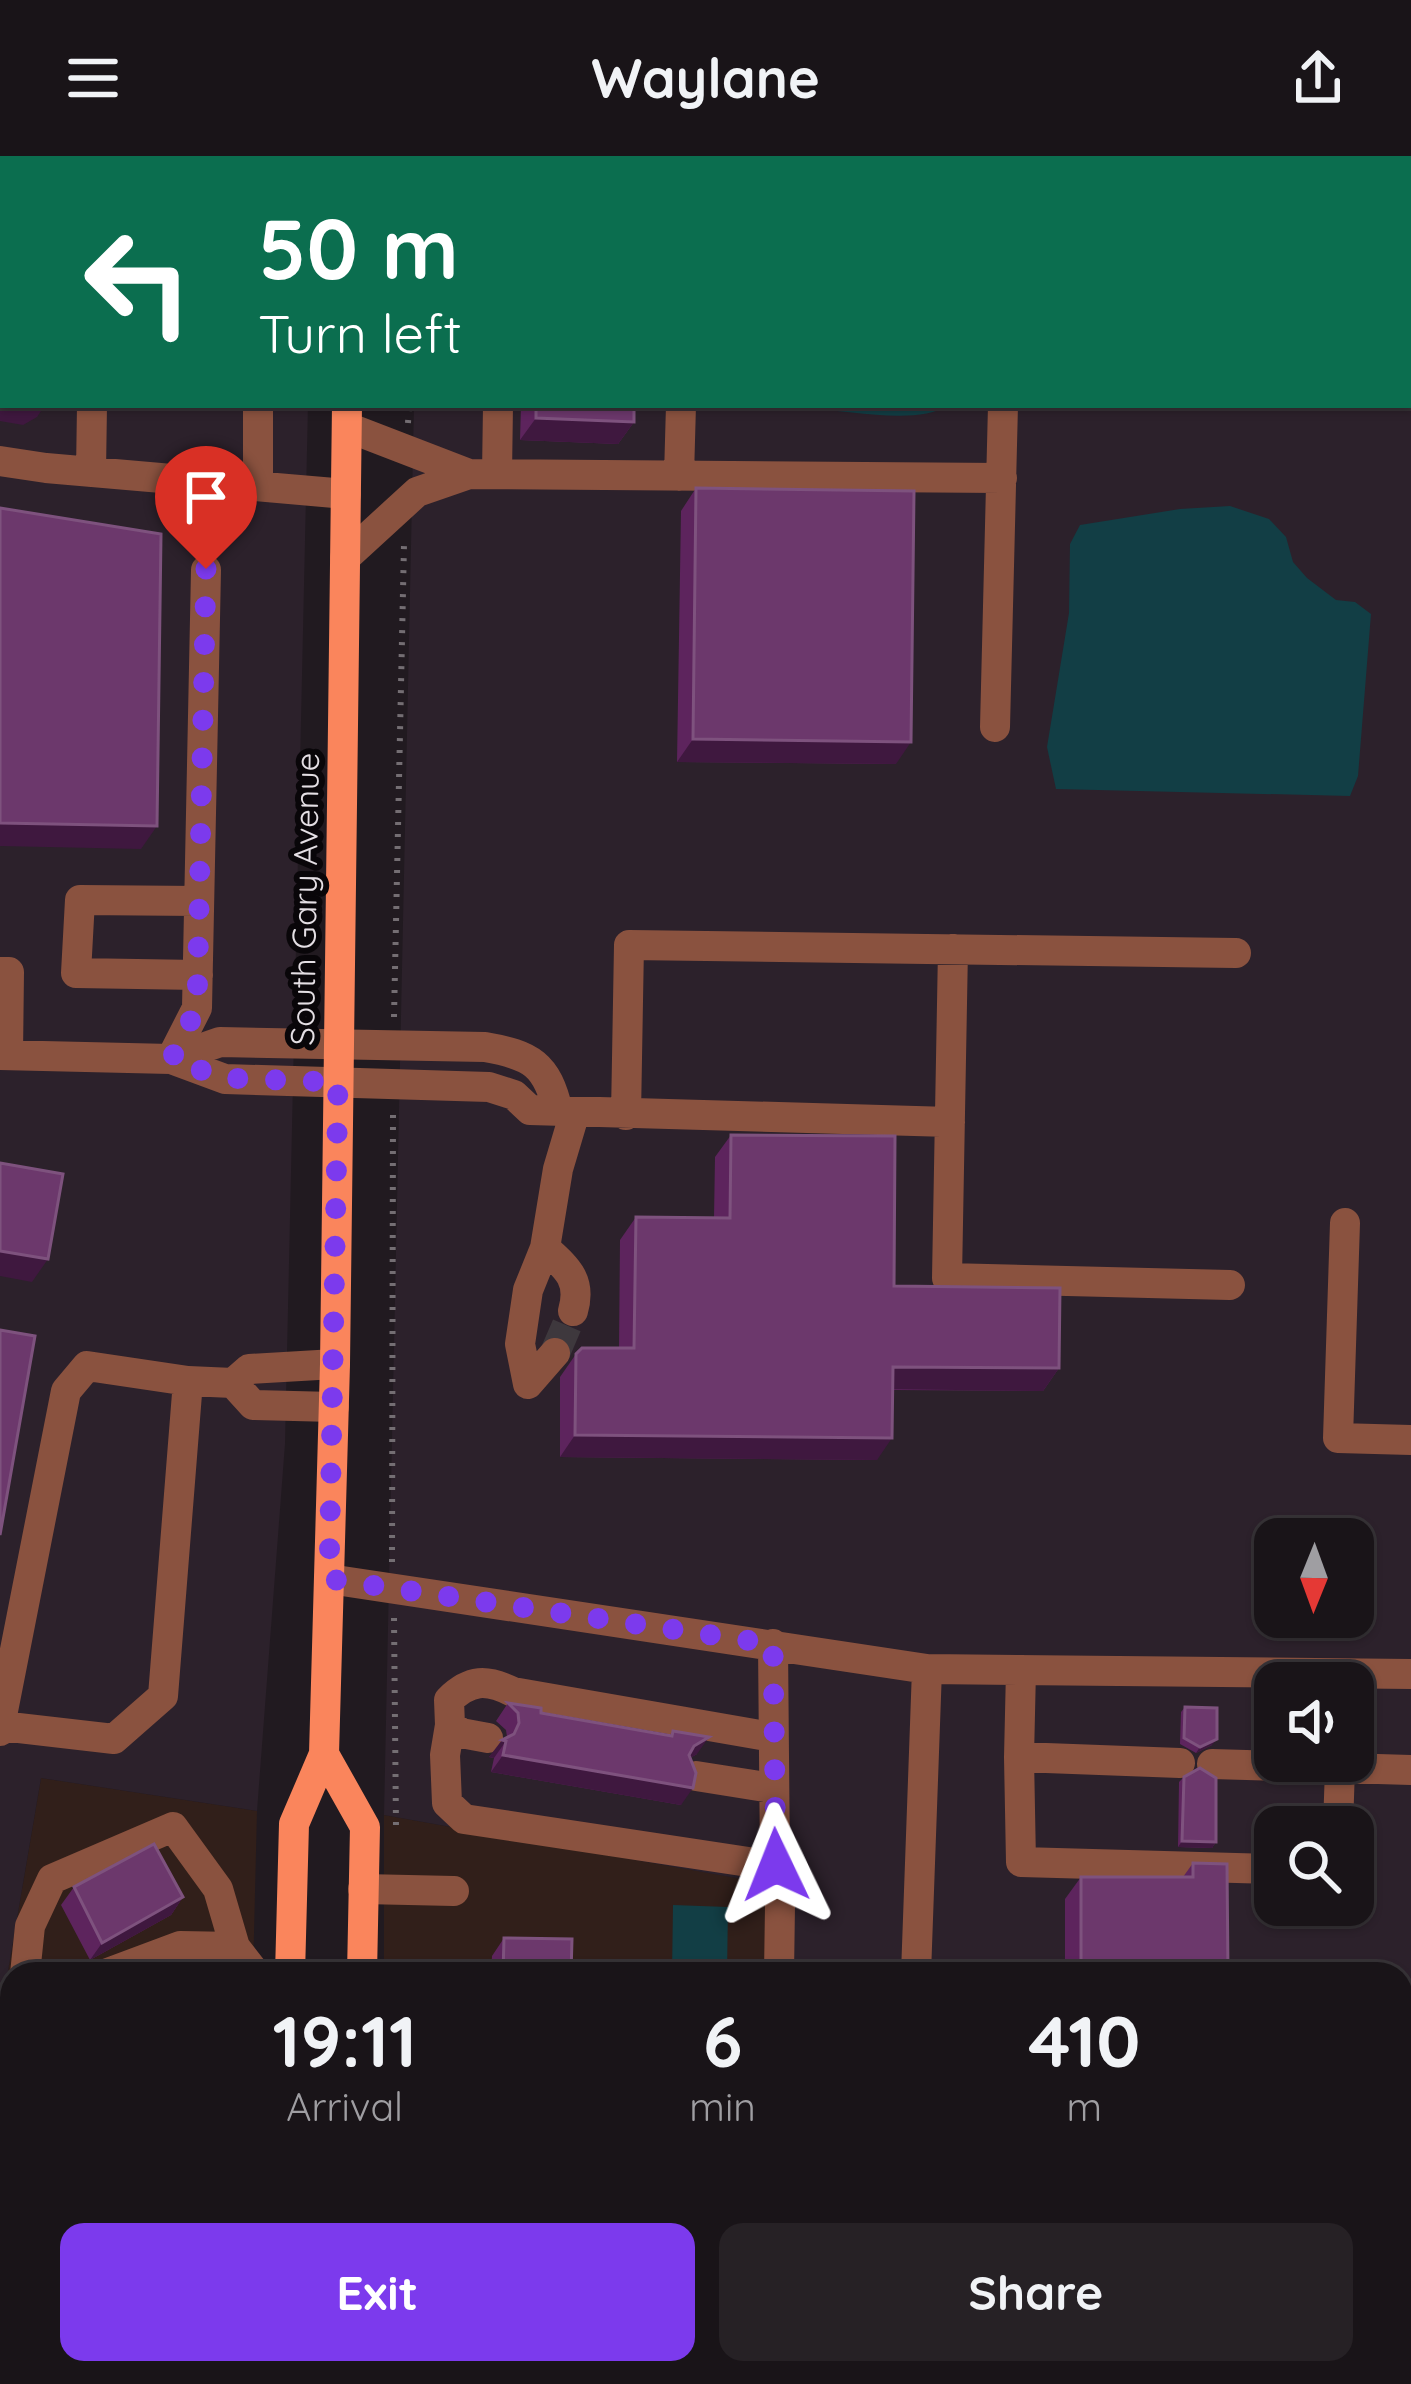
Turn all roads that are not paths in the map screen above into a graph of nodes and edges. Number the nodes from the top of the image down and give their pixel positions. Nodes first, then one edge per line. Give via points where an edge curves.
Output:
1 (92, 408) edge
2 (258, 408) edge
3 (497, 408) edge
4 (681, 408) edge
5 (1004, 408) edge
6 (347, 416) edge
7 (0, 461) edge
8 (91, 472) junction
9 (483, 474) junction
10 (679, 476) junction
11 (1001, 478) junction
12 (258, 486) junction
13 (346, 494) junction
14 (345, 558) junction
15 (206, 569) dead end
16 (995, 727) dead end
17 (200, 901) junction
18 (953, 949) junction
19 (1236, 953) dead end
20 (0, 972) edge
21 (198, 975) junction
22 (338, 1042) junction
23 (4, 1055) edge
24 (171, 1060) junction
25 (338, 1082) junction
26 (567, 1112) junction
27 (626, 1115) junction
28 (950, 1122) junction
29 (1345, 1223) dead end
30 (544, 1248) junction
31 (1230, 1285) dead end
32 (573, 1311) tunnel mouth
33 (555, 1353) tunnel mouth
34 (335, 1364) junction
35 (188, 1381) junction
36 (233, 1383) junction
37 (334, 1407) junction
38 (1411, 1440) edge
39 (329, 1579) junction
40 (773, 1644) junction
41 (927, 1670) junction
42 (1021, 1670) junction
43 (1411, 1674) edge
44 (450, 1725) junction
45 (0, 1727) edge
46 (772, 1737) junction
47 (488, 1738) dead end
48 (324, 1754) junction
49 (1019, 1757) junction
50 (1180, 1763) dead end
51 (1212, 1764) dead end
52 (1254, 1765) edge
53 (1374, 1769) edge
54 (1411, 1770) edge
55 (696, 1776) edge
56 (772, 1788) junction
57 (776, 1865) junction
58 (1254, 1868) edge
59 (363, 1889) junction
60 (454, 1891) dead end
61 (235, 1947) junction
62 (178, 1960) edge
63 (26, 1962) edge
64 (247, 1962) edge
65 (290, 1962) edge
66 (362, 1962) edge
67 (779, 1962) edge
68 (916, 1962) edge

1 - 8 street
2 - 12 street
3 - 9 street
4 - 10 street
5 - 11 street
6 - 9 street
6 - 13 main road, South Gary Avenue
7 - 8 street
8 - 12 street
9 - 10 street
9 - 14 street via 417,493
10 - 11 street
11 - 16 street
12 - 13 street
13 - 14 main road, South Gary Avenue
14 - 22 main road, South Gary Avenue
15 - 17 street
17 - 21 street
17 - 21 street via 80,900 76,973
18 - 19 street
18 - 27 street via 629,945
18 - 28 street
20 - 23 street via 9,972
21 - 24 street via 197,1008
22 - 24 street via 220,1042
22 - 25 main road, South Gary Avenue
22 - 26 street via 519,1053 540,1067
23 - 24 street
24 - 25 street via 224,1078
25 - 26 street via 489,1087 530,1110
25 - 34 main road, South Gary Avenue
26 - 27 street
26 - 30 street
27 - 28 street
28 - 31 street via 947,1278
29 - 38 street via 1338,1438
30 - 32 street via 572,1273
30 - 33 street via 520,1344 528,1384
34 - 36 street via 249,1369
34 - 37 main road, South Gary Avenue
35 - 36 street
35 - 45 street via 87,1366 66,1391
35 - 45 street via 163,1696 113,1739
36 - 37 street via 253,1405
37 - 39 main road, South Gary Avenue
39 - 40 street
39 - 48 main road, South Gary Avenue
40 - 41 street
40 - 46 street
41 - 42 street
41 - 68 street
42 - 43 street
42 - 49 street
44 - 46 street via 449,1700 481,1681
44 - 47 street
44 - 57 street via 447,1803 464,1819
46 - 56 street
48 - 59 main road via 365,1828
48 - 65 main road, South Gary Avenue via 294,1824
49 - 50 street
49 - 58 street via 1021,1862
51 - 52 street
53 - 54 street
55 - 56 street
56 - 57 street
57 - 67 street
59 - 60 street
59 - 66 main road
61 - 62 street
61 - 63 street via 218,1888 173,1827 52,1879 30,1926
61 - 64 street

